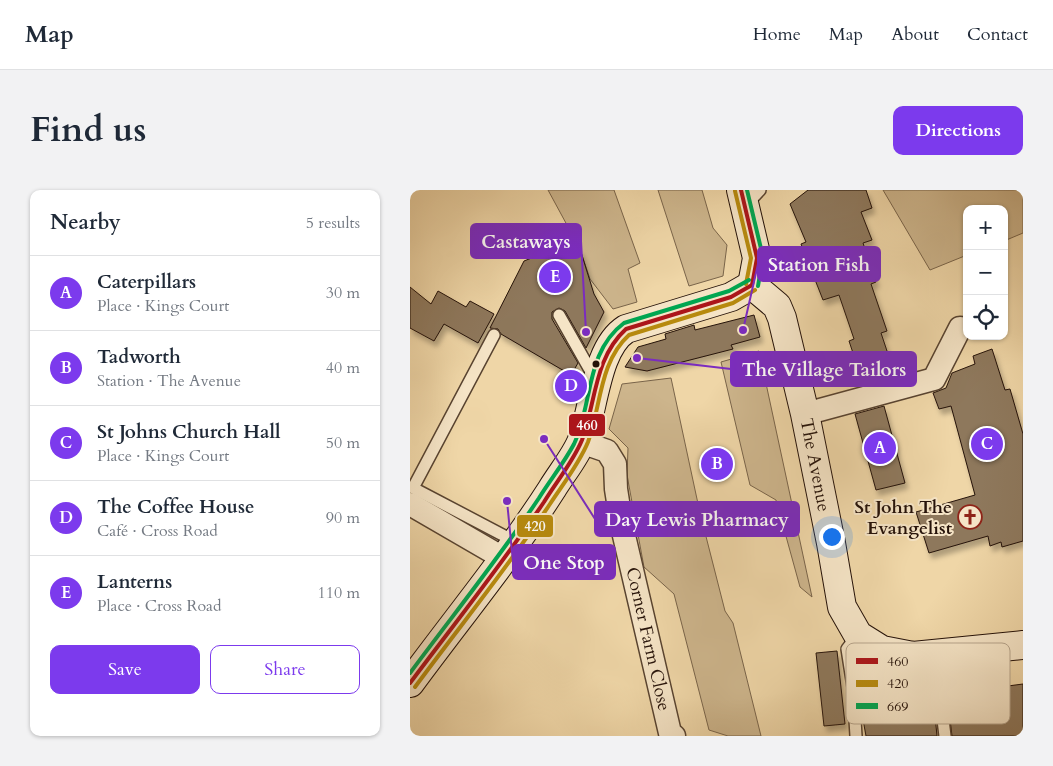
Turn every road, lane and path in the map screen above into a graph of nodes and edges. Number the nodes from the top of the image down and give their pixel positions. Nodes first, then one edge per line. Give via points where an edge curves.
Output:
1 (748, 195) edge
2 (741, 291) junction
3 (559, 315) dead end
4 (960, 328) dead end
5 (494, 335) dead end
6 (598, 382) junction
7 (805, 414) junction
8 (581, 442) junction
9 (410, 504) edge
10 (509, 550) junction
11 (858, 634) junction
12 (851, 643) edge
13 (872, 643) edge
14 (1023, 645) edge
15 (1010, 646) edge
16 (410, 683) edge
17 (674, 736) edge

1 - 2 main road via 756,258
2 - 6 main road via 621,333 610,346
2 - 7 main road, The Avenue via 777,306
3 - 6 lane
4 - 7 street via 934,379
5 - 10 lane via 413,488
6 - 8 main road
7 - 11 main road, The Avenue via 842,607
8 - 10 main road
8 - 17 street, Corner Farm Close via 607,451 615,464 622,527 670,733
9 - 10 street
10 - 16 main road
11 - 12 lane
11 - 13 main road, The Avenue
14 - 15 main road, The Avenue

